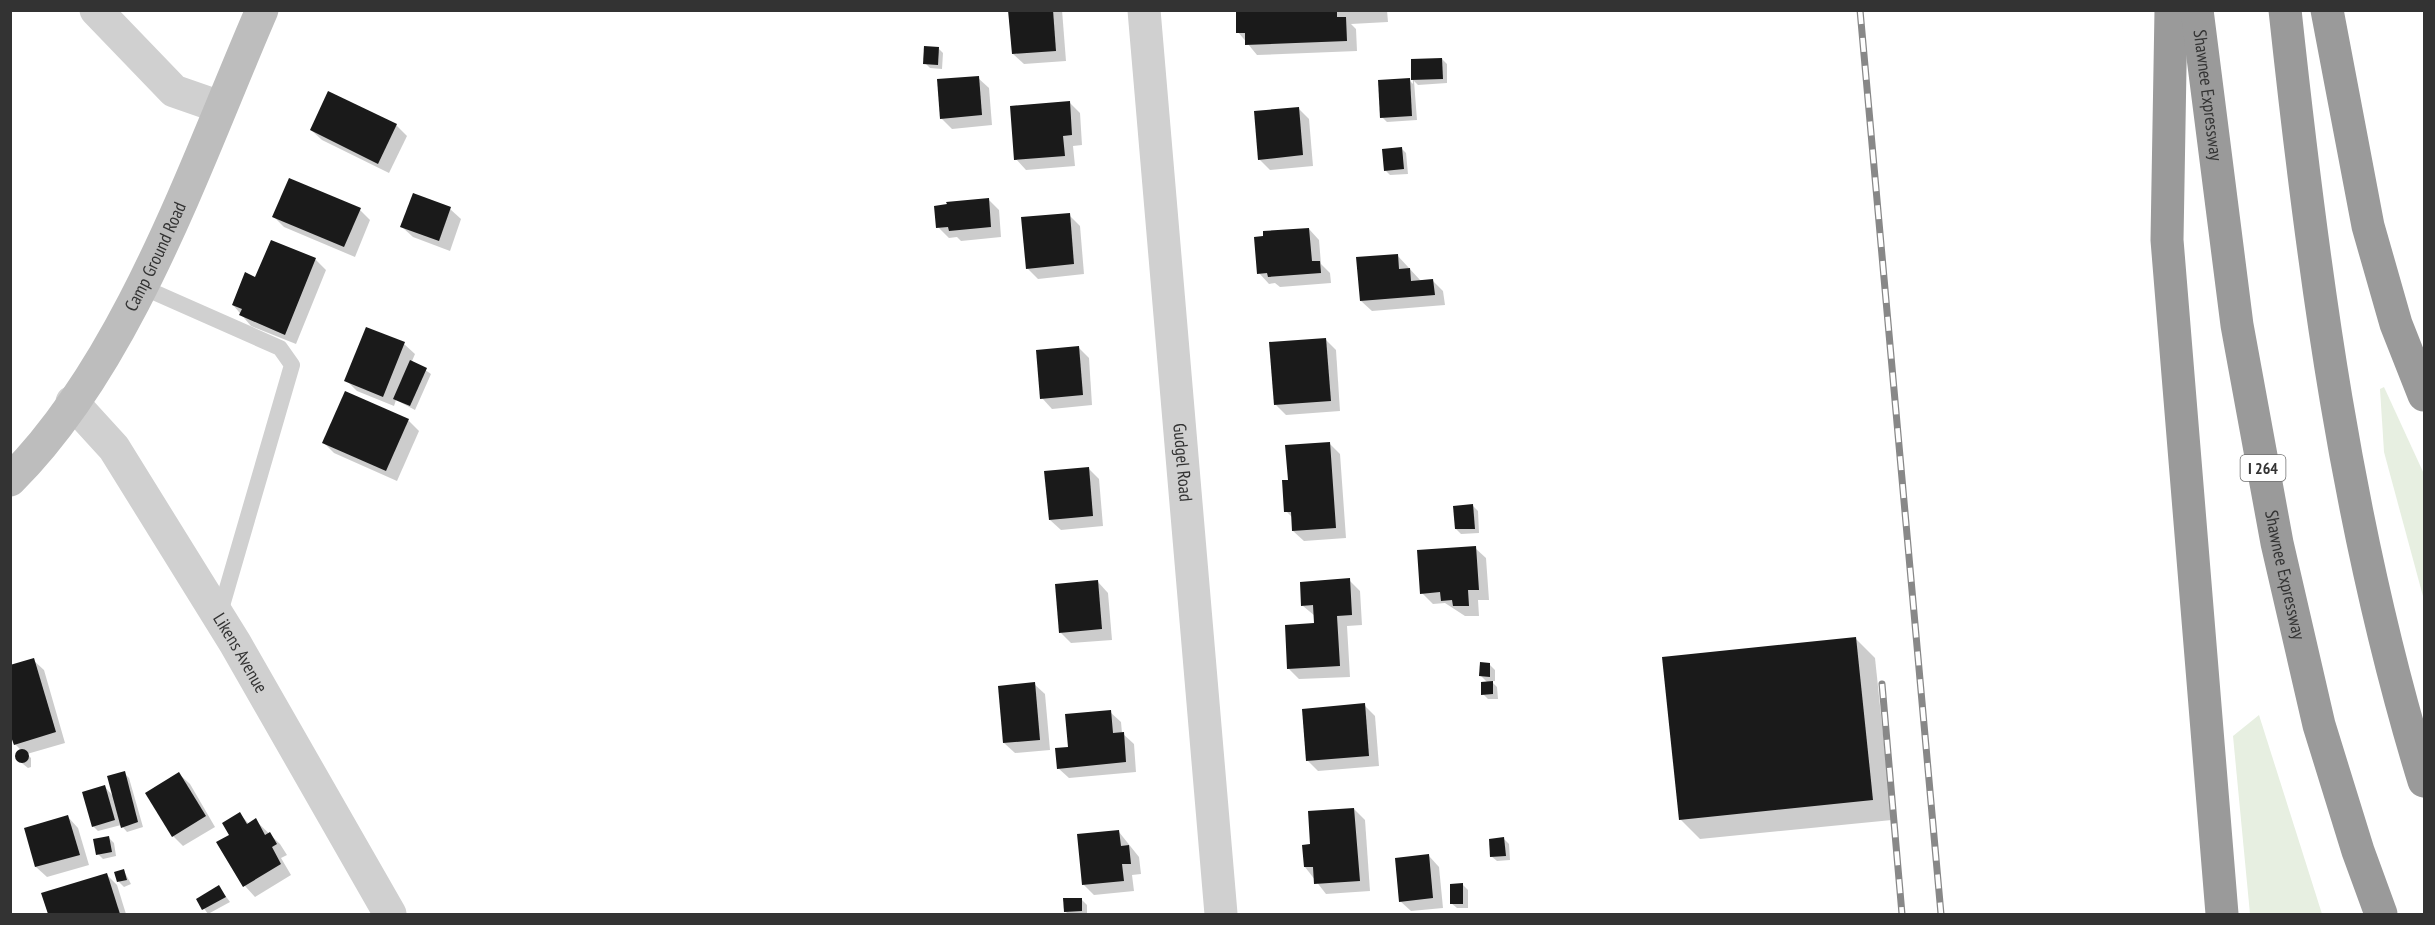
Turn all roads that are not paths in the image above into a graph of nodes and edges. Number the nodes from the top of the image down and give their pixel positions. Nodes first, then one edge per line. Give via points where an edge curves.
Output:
1 (96, 10) edge
2 (262, 10) edge
3 (1144, 10) edge
4 (2171, 10) edge
5 (2197, 10) edge
6 (2285, 10) edge
7 (2327, 10) edge
8 (220, 107) junction
9 (140, 286) junction
10 (2424, 395) edge
11 (72, 402) junction
12 (10, 480) edge
13 (219, 616) junction
14 (2424, 780) edge
15 (390, 915) edge
16 (1221, 915) edge
17 (2222, 915) edge
18 (2381, 915) edge

1 - 8 street via 174,91
2 - 8 street, Camp Ground Road
3 - 16 street, Gudgel Road
4 - 17 highway via 2167,240
5 - 18 highway, Shawnee Expressway / I 264 via 2237,326 2277,543 2319,725
6 - 14 highway via 2334,400 2375,605
7 - 10 highway via 2368,226 2396,324
8 - 9 street, Camp Ground Road
9 - 11 street, Camp Ground Road via 112,342
9 - 13 lane via 280,348 292,365
11 - 12 street, Camp Ground Road via 45,441
11 - 13 street, Likens Avenue via 114,448
13 - 15 street, Likens Avenue

